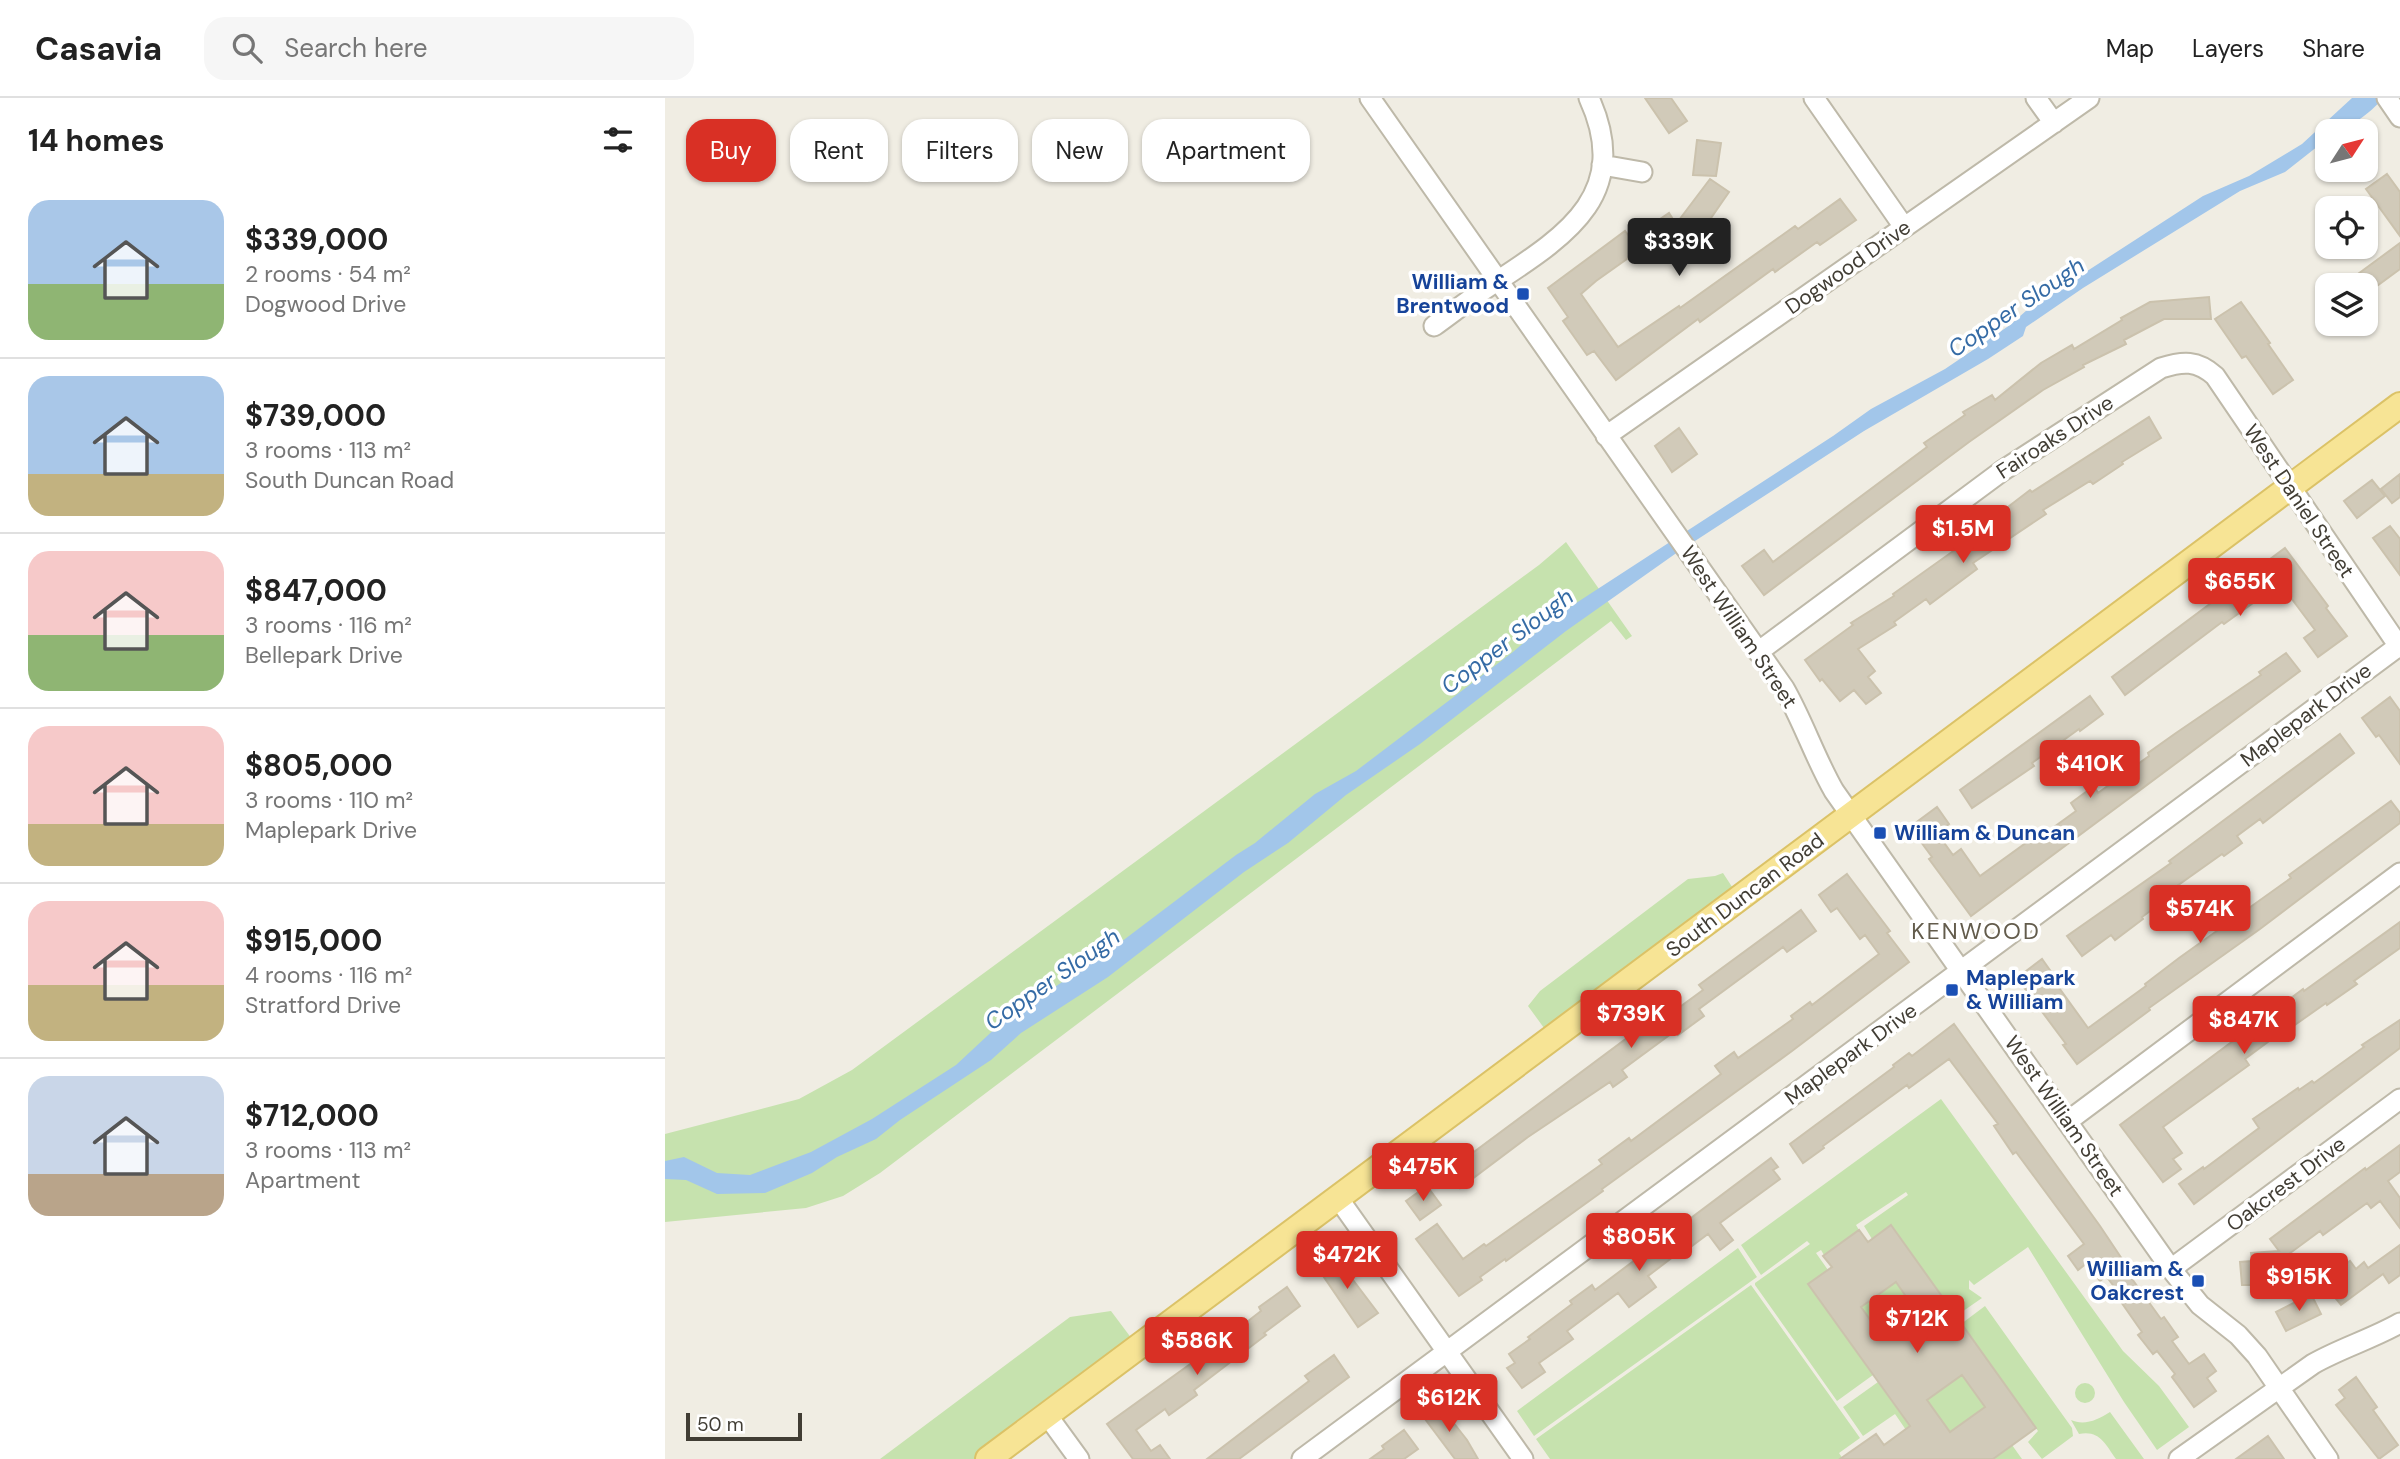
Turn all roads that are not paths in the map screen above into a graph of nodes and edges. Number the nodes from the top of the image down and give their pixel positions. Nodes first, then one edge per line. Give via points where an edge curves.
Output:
1 (1370, 98) edge
2 (1589, 98) edge
3 (1814, 98) edge
4 (2036, 98) edge
5 (2089, 98) edge
6 (2054, 122) junction
7 (1602, 165) junction
8 (1642, 172) dead end
9 (1904, 227) junction
10 (1497, 280) junction
11 (1433, 326) dead end
12 (2192, 362) joint
13 (2400, 405) edge
14 (1606, 436) junction
15 (2289, 487) junction
16 (2399, 647) edge
17 (1758, 653) junction
18 (1852, 815) junction
19 (2400, 873) edge
20 (1962, 972) junction
21 (2400, 1099) edge
22 (2068, 1121) junction
23 (1338, 1198) junction
24 (2171, 1269) junction
25 (2400, 1323) edge
26 (1446, 1353) junction
27 (2280, 1389) junction
28 (1047, 1415) junction
29 (988, 1459) edge
30 (1079, 1459) edge
31 (1303, 1459) edge
32 (1523, 1459) edge
33 (2179, 1459) edge
34 (2328, 1459) edge

1 - 10 street, West William Street
2 - 7 street via 1599,126
3 - 9 street
4 - 6 street
5 - 6 street, Dogwood Drive
6 - 9 street, Dogwood Drive
7 - 8 street
7 - 10 street via 1595,192 1573,225
9 - 14 street, Dogwood Drive
10 - 11 street
10 - 14 street, West William Street
12 - 15 street, West Daniel Street via 2215,376
12 - 17 street, Fairoaks Drive via 2161,368 2002,471
13 - 15 main road, South Duncan Road
14 - 17 street, West William Street
15 - 16 street, West Daniel Street
15 - 18 main road, South Duncan Road
16 - 20 street, Maplepark Drive
17 - 18 street, West William Street via 1784,688 1826,777
18 - 20 street, West William Street
18 - 23 main road, South Duncan Road
19 - 22 street
20 - 22 street, West William Street
20 - 26 street, Maplepark Drive
21 - 24 street, Oakcrest Drive
22 - 24 street, West William Street
23 - 26 street
23 - 28 main road, South Duncan Road
24 - 27 street, West William Street via 2200,1305 2238,1335
25 - 27 street via 2334,1351
26 - 31 street, Maplepark Drive
26 - 32 street
27 - 33 street
27 - 34 street, West William Street
28 - 29 main road, South Duncan Road
28 - 30 street

